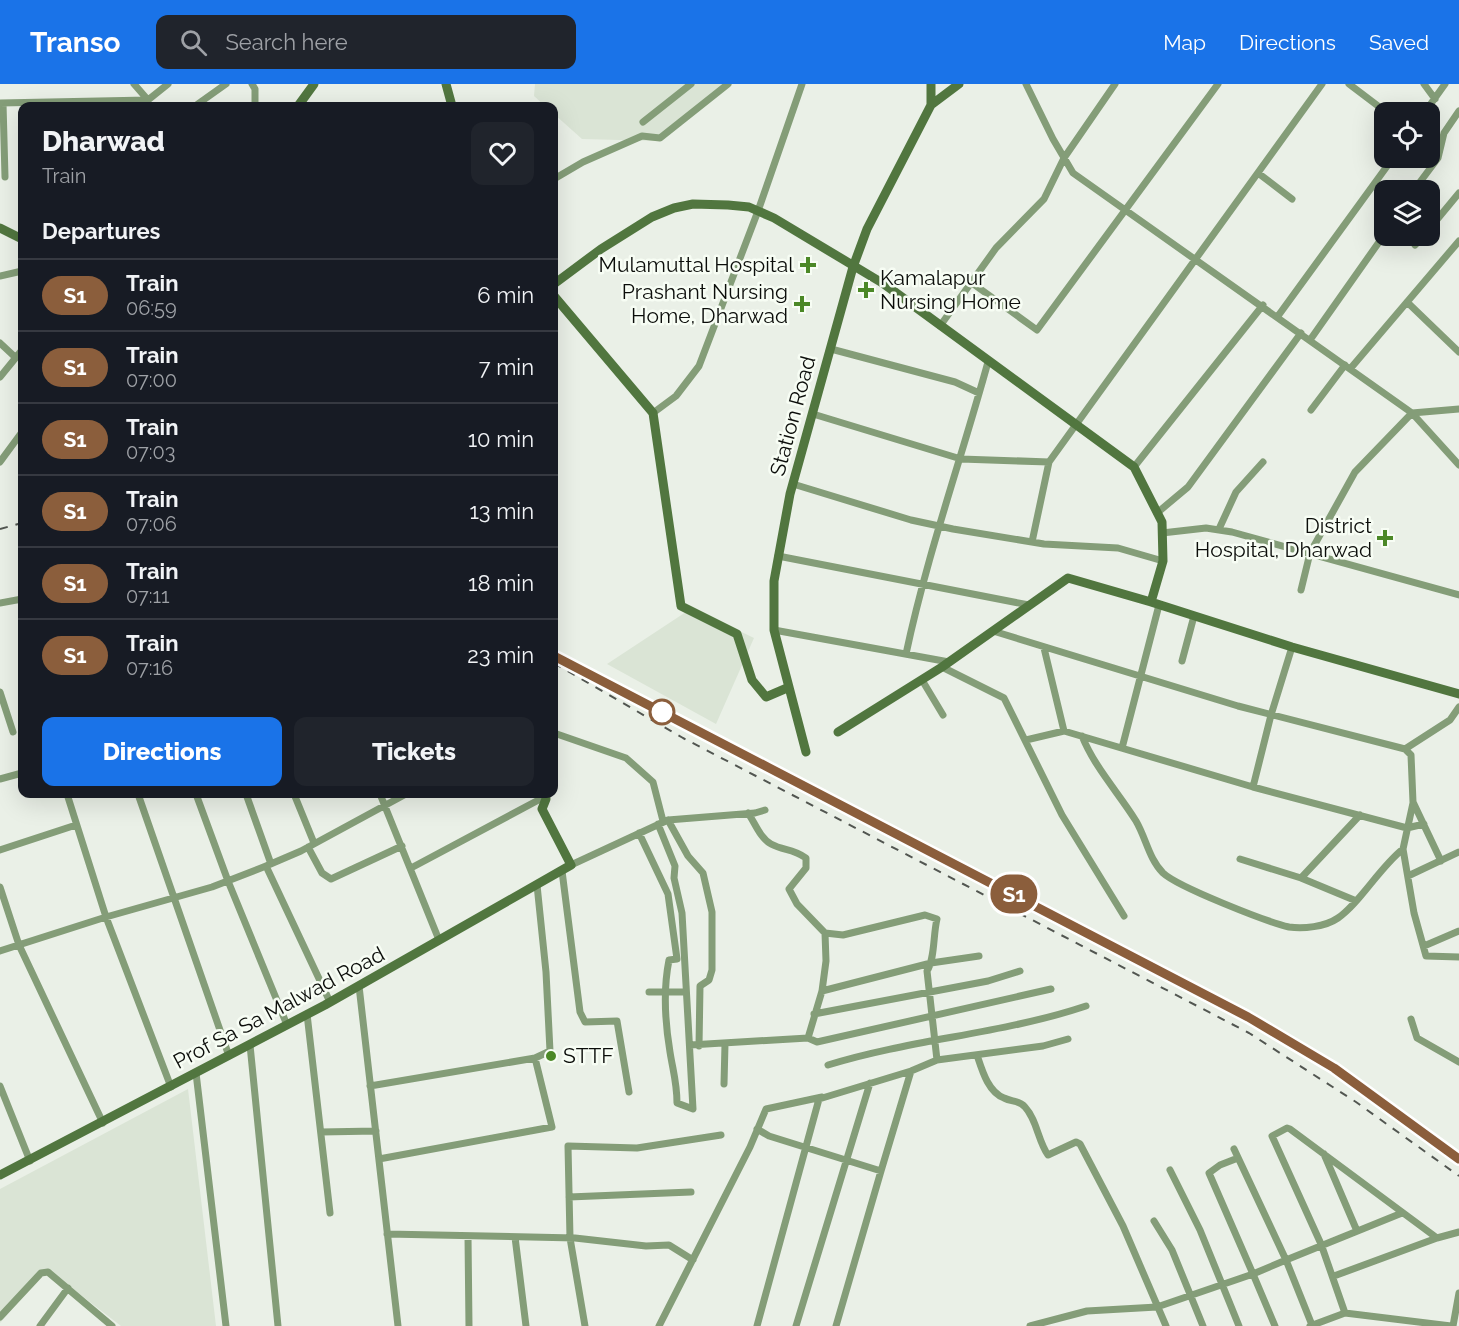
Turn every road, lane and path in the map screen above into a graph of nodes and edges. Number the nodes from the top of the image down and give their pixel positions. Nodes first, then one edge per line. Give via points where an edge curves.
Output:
1 (134, 84) edge
2 (168, 84) edge
3 (226, 84) edge
4 (252, 84) edge
5 (314, 84) edge
6 (446, 84) edge
7 (691, 84) edge
8 (728, 84) edge
9 (802, 84) edge
10 (931, 84) edge
11 (960, 84) edge
12 (1026, 84) edge
13 (1113, 84) edge
14 (1218, 84) edge
15 (1322, 84) edge
16 (1349, 84) edge
17 (1424, 84) edge
18 (1445, 84) edge
19 (1435, 99) junction
20 (147, 102) edge
21 (149, 102) edge
22 (201, 102) edge
23 (255, 102) edge
24 (301, 102) edge
25 (451, 102) edge
26 (1433, 102) edge
27 (2, 103) edge
28 (1374, 103) edge
29 (18, 104) edge
30 (931, 105) junction
31 (1459, 111) edge
32 (643, 122) dead end
33 (1064, 158) junction
34 (1386, 168) edge
35 (1258, 173) junction
36 (5, 177) dead end
37 (558, 177) edge
38 (1421, 180) edge
39 (1459, 193) edge
40 (1292, 199) dead end
41 (1126, 210) junction
42 (758, 211) junction
43 (1440, 216) edge
44 (0, 228) edge
45 (18, 236) edge
46 (1459, 241) edge
47 (1376, 246) edge
48 (1196, 258) junction
49 (853, 267) junction
50 (18, 273) edge
51 (0, 276) edge
52 (558, 281) edge
53 (972, 283) junction
54 (558, 301) edge
55 (1407, 302) junction
56 (1263, 305) junction
57 (1278, 316) junction
58 (940, 327) junction
59 (1301, 333) junction
60 (1310, 340) junction
61 (0, 343) edge
62 (831, 349) junction
63 (1459, 352) edge
64 (18, 354) edge
65 (15, 357) junction
66 (988, 362) junction
67 (1347, 367) junction
68 (0, 376) edge
69 (979, 393) junction
70 (1311, 410) dead end
71 (1459, 410) edge
72 (653, 413) junction
73 (1412, 413) junction
74 (813, 414) junction
75 (1077, 424) junction
76 (18, 437) edge
77 (961, 459) junction
78 (0, 462) edge
79 (1049, 462) junction
80 (1263, 462) dead end
81 (1459, 465) edge
82 (1134, 466) junction
83 (793, 484) junction
84 (1157, 513) junction
85 (938, 525) junction
86 (1219, 529) junction
87 (1162, 533) junction
88 (1032, 542) junction
89 (1310, 553) junction
90 (778, 556) junction
91 (1163, 561) junction
92 (921, 584) junction
93 (1301, 590) dead end
94 (1459, 596) edge
95 (18, 600) edge
96 (0, 603) edge
97 (1155, 604) junction
98 (1029, 605) junction
99 (1194, 616) junction
100 (774, 630) junction
101 (993, 631) junction
102 (1292, 647) junction
103 (1044, 648) junction
104 (906, 654) junction
105 (1182, 661) dead end
106 (946, 664) junction
107 (1140, 677) junction
108 (922, 680) junction
109 (787, 688) junction
110 (0, 692) edge
111 (1459, 694) edge
112 (1459, 707) edge
113 (943, 715) dead end
114 (1270, 715) junction
115 (1064, 731) junction
116 (13, 732) dead end
117 (838, 732) dead end
118 (558, 734) edge
119 (1082, 736) junction
120 (1026, 740) junction
121 (1122, 748) junction
122 (1405, 749) junction
123 (806, 752) dead end
124 (18, 773) edge
125 (0, 779) edge
126 (1253, 787) junction
127 (67, 798) edge
128 (139, 798) edge
129 (197, 798) edge
130 (247, 798) edge
131 (295, 798) edge
132 (382, 798) edge
133 (398, 798) edge
134 (539, 798) edge
135 (544, 798) edge
136 (1413, 802) junction
137 (385, 804) junction
138 (765, 810) dead end
139 (748, 813) junction
140 (1360, 815) junction
141 (663, 822) junction
142 (1424, 824) junction
143 (76, 825) junction
144 (1407, 828) junction
145 (639, 833) junction
146 (311, 845) junction
147 (402, 846) junction
148 (1403, 849) junction
149 (0, 850) edge
150 (1459, 852) edge
151 (1240, 860) dead end
152 (1441, 861) junction
153 (268, 865) junction
154 (571, 865) junction
155 (411, 868) junction
156 (562, 870) junction
157 (1408, 876) junction
158 (1301, 878) junction
159 (228, 881) junction
160 (537, 885) junction
161 (0, 887) edge
162 (173, 898) junction
163 (1354, 900) junction
164 (1124, 916) dead end
165 (106, 917) junction
166 (1459, 931) edge
167 (825, 933) junction
168 (439, 940) junction
169 (19, 945) junction
170 (1424, 946) junction
171 (0, 951) edge
172 (980, 956) dead end
173 (1459, 957) edge
174 (931, 963) junction
175 (1020, 971) dead end
176 (359, 986) junction
177 (1051, 989) dead end
178 (664, 990) junction
179 (822, 991) junction
180 (649, 992) dead end
181 (685, 992) junction
182 (928, 992) junction
183 (330, 1002) junction
184 (1086, 1006) dead end
185 (307, 1014) junction
186 (814, 1014) junction
187 (930, 1016) junction
188 (1411, 1019) dead end
189 (287, 1025) junction
190 (808, 1038) junction
191 (1068, 1039) dead end
192 (934, 1042) junction
193 (725, 1044) junction
194 (250, 1045) junction
195 (690, 1045) junction
196 (699, 1046) junction
197 (977, 1055) junction
198 (229, 1056) junction
199 (535, 1058) junction
200 (937, 1060) junction
201 (1459, 1062) edge
202 (828, 1065) dead end
203 (910, 1071) junction
204 (196, 1073) junction
205 (870, 1083) junction
206 (724, 1084) dead end
207 (0, 1086) edge
208 (171, 1086) junction
209 (370, 1086) junction
210 (628, 1092) dead end
211 (819, 1099) junction
212 (103, 1123) junction
213 (757, 1129) junction
214 (375, 1131) junction
215 (321, 1132) junction
216 (721, 1135) dead end
217 (807, 1149) junction
218 (1234, 1149) dead end
219 (1324, 1153) junction
220 (1238, 1158) junction
221 (379, 1159) junction
222 (30, 1161) junction
223 (848, 1161) junction
224 (1170, 1170) dead end
225 (880, 1171) junction
226 (0, 1175) edge
227 (691, 1192) dead end
228 (569, 1197) junction
229 (330, 1213) dead end
230 (1402, 1213) junction
231 (1154, 1221) dead end
232 (1357, 1232) junction
233 (1459, 1232) edge
234 (387, 1234) junction
235 (468, 1236) junction
236 (515, 1237) junction
237 (570, 1238) junction
238 (1437, 1238) junction
239 (1321, 1244) junction
240 (693, 1260) junction
241 (1286, 1260) junction
242 (1253, 1274) junction
243 (1334, 1276) junction
244 (1222, 1285) junction
245 (68, 1288) junction
246 (1459, 1293) edge
247 (1191, 1296) junction
248 (1157, 1307) junction
249 (1345, 1313) junction
250 (0, 1317) edge
251 (109, 1325) edge
252 (40, 1326) edge
253 (226, 1326) edge
254 (278, 1326) edge
255 (398, 1326) edge
256 (466, 1326) edge
257 (526, 1326) edge
258 (585, 1326) edge
259 (659, 1326) edge
260 (757, 1326) edge
261 (796, 1326) edge
262 (836, 1326) edge
263 (1030, 1326) edge
264 (1166, 1326) edge
265 (1203, 1326) edge
266 (1239, 1326) edge
267 (1275, 1326) edge
268 (1311, 1326) edge
269 (1452, 1326) edge

1 - 20 street
2 - 21 street
3 - 22 street
4 - 23 street
5 - 24 street
6 - 25 street
7 - 32 street
8 - 37 street via 660,138 642,136
9 - 42 street
10 - 30 street
11 - 30 street
12 - 33 street
13 - 33 street
14 - 41 street
15 - 35 street
16 - 28 street
17 - 19 street
18 - 19 street
19 - 26 street
27 - 29 street
27 - 36 street
30 - 49 street, Station Road via 867,229
31 - 38 street via 1444,133 1437,158
33 - 41 street via 1073,173
33 - 53 street via 1044,199 996,249
34 - 57 street
35 - 40 street
35 - 48 street
39 - 43 street
41 - 48 street
41 - 53 street via 1037,330
42 - 49 street
42 - 52 street via 728,205 674,208 601,249
42 - 72 street via 699,366 676,396
44 - 45 street
46 - 55 street
47 - 60 street
48 - 56 street
48 - 75 street
49 - 58 street via 884,284
49 - 62 street, Station Road
50 - 51 street
53 - 58 street
54 - 72 street
55 - 63 street
55 - 67 street
56 - 57 street
56 - 82 street
57 - 59 street
58 - 66 street
59 - 60 street
59 - 84 street via 1188,487
60 - 67 street
61 - 65 street
62 - 69 street via 955,382
62 - 74 street, Station Road
64 - 65 street
65 - 68 street
66 - 69 street
66 - 75 street
67 - 70 street
67 - 73 street
69 - 77 street
71 - 73 street
72 - 109 street via 681,606 737,634 752,680 766,697
73 - 81 street
73 - 89 street via 1355,472
74 - 77 street
74 - 83 street, Station Road
75 - 79 street
75 - 82 street
76 - 78 street
77 - 79 street
77 - 85 street
79 - 88 street
80 - 86 street via 1236,492
82 - 84 street
83 - 85 street
83 - 90 street, Station Road
84 - 87 street
85 - 88 street
85 - 92 street
86 - 87 street
86 - 89 street
87 - 91 street
88 - 91 street via 1118,548
89 - 93 street
89 - 94 street
90 - 92 street
90 - 100 street, Station Road
91 - 97 street
92 - 98 street
92 - 104 street
95 - 96 street
97 - 98 street via 1068,578
97 - 99 street
97 - 107 street
98 - 101 street
99 - 102 street
99 - 105 street
100 - 104 street
100 - 109 street, Station Road
101 - 103 street
101 - 106 street
102 - 111 street
102 - 114 street
103 - 107 street
103 - 115 street
104 - 106 street
106 - 108 street
106 - 120 street via 1004,698
107 - 114 street
107 - 121 street
108 - 113 street
108 - 117 street
109 - 123 street, Station Road
110 - 116 street
112 - 122 street via 1450,720
114 - 122 street
114 - 126 street
115 - 119 street
115 - 120 street
118 - 141 street via 626,758 653,782
119 - 121 street
119 - 163 street via 1105,780 1137,823 1154,861 1174,882 1290,927 1323,925 1338,918
120 - 164 street via 1062,815
121 - 126 street
122 - 136 street via 1411,755
124 - 125 street
126 - 140 street
127 - 143 street
128 - 162 street
129 - 159 street
130 - 153 street
131 - 146 street
132 - 137 street
133 - 137 street
134 - 155 street
135 - 154 street via 542,809
136 - 142 street
136 - 144 street
137 - 146 street
137 - 147 street
138 - 139 street
139 - 141 street
139 - 167 street via 765,839 792,848 806,858 806,868 789,889
140 - 144 street
140 - 158 street
141 - 145 street
141 - 181 street via 682,913
141 - 196 street via 703,873 712,912 712,970 709,980 700,986
142 - 144 street
142 - 152 street
143 - 149 street
143 - 165 street
144 - 148 street
145 - 154 street
145 - 178 street via 668,894 671,912 677,959 669,960
146 - 147 street via 322,873 332,879
146 - 153 street
147 - 155 street
148 - 157 street
148 - 163 street
150 - 152 street
151 - 158 street
152 - 157 street
153 - 159 street
153 - 183 street
154 - 156 street, Prof Sa Sa Malwad Road
155 - 168 street
156 - 160 street, Prof Sa Sa Malwad Road
156 - 210 street via 580,1012 585,1022 617,1021
157 - 170 street
158 - 163 street
159 - 162 street
159 - 189 street
160 - 168 street, Prof Sa Sa Malwad Road
160 - 199 street via 550,1051
161 - 169 street
162 - 165 street
162 - 198 street
165 - 169 street
165 - 208 street
166 - 170 street
167 - 174 street via 843,935 924,915 937,919
167 - 179 street
168 - 176 street, Prof Sa Sa Malwad Road
169 - 171 street
169 - 212 street
170 - 173 street via 1426,956
172 - 174 street
174 - 179 street
174 - 182 street via 927,971
175 - 182 street
176 - 183 street, Prof Sa Sa Malwad Road
176 - 209 street
177 - 187 street
178 - 180 street
178 - 181 street
178 - 195 street via 677,1102 693,1109
179 - 186 street
181 - 195 street
182 - 186 street
182 - 187 street
183 - 185 street, Prof Sa Sa Malwad Road
184 - 192 street
185 - 189 street, Prof Sa Sa Malwad Road
185 - 215 street
186 - 190 street
187 - 190 street via 817,1042
187 - 192 street
188 - 201 street via 1418,1038
189 - 194 street, Prof Sa Sa Malwad Road
190 - 193 street
191 - 197 street
192 - 200 street
192 - 202 street via 858,1055
193 - 196 street
193 - 206 street
194 - 198 street, Prof Sa Sa Malwad Road
194 - 254 street
195 - 196 street
197 - 200 street
197 - 248 street via 994,1092 1027,1109 1048,1155 1076,1142 1080,1144 1123,1226
198 - 204 street, Prof Sa Sa Malwad Road
199 - 209 street
199 - 221 street via 552,1127
200 - 203 street
203 - 205 street
203 - 225 street
204 - 208 street, Prof Sa Sa Malwad Road
204 - 253 street
205 - 211 street
205 - 223 street
207 - 222 street
208 - 212 street, Prof Sa Sa Malwad Road
209 - 214 street
211 - 213 street via 822,1097 766,1109
211 - 217 street
212 - 222 street, Prof Sa Sa Malwad Road
213 - 217 street
213 - 240 street
214 - 215 street
214 - 221 street
215 - 229 street
216 - 228 street via 637,1148 568,1146
217 - 223 street
217 - 260 street
218 - 220 street
219 - 230 street
219 - 232 street
219 - 239 street via 1287,1128 1272,1136
220 - 241 street
220 - 242 street via 1209,1173
221 - 234 street
222 - 226 street, Prof Sa Sa Malwad Road
223 - 225 street
223 - 261 street
224 - 244 street
225 - 262 street
227 - 228 street
228 - 237 street
230 - 232 street
230 - 238 street
231 - 247 street via 1172,1250
232 - 239 street
233 - 238 street
234 - 235 street
234 - 255 street
235 - 236 street
235 - 256 street
236 - 237 street
236 - 257 street
237 - 240 street via 669,1245
237 - 258 street
238 - 243 street
239 - 241 street
239 - 243 street
240 - 259 street
241 - 242 street
241 - 268 street
242 - 244 street
242 - 267 street
243 - 249 street
244 - 247 street
244 - 266 street
245 - 250 street via 48,1272 40,1273
245 - 251 street
245 - 252 street
246 - 269 street
247 - 248 street
247 - 265 street
248 - 263 street via 1087,1311
248 - 264 street
249 - 268 street
249 - 269 street

